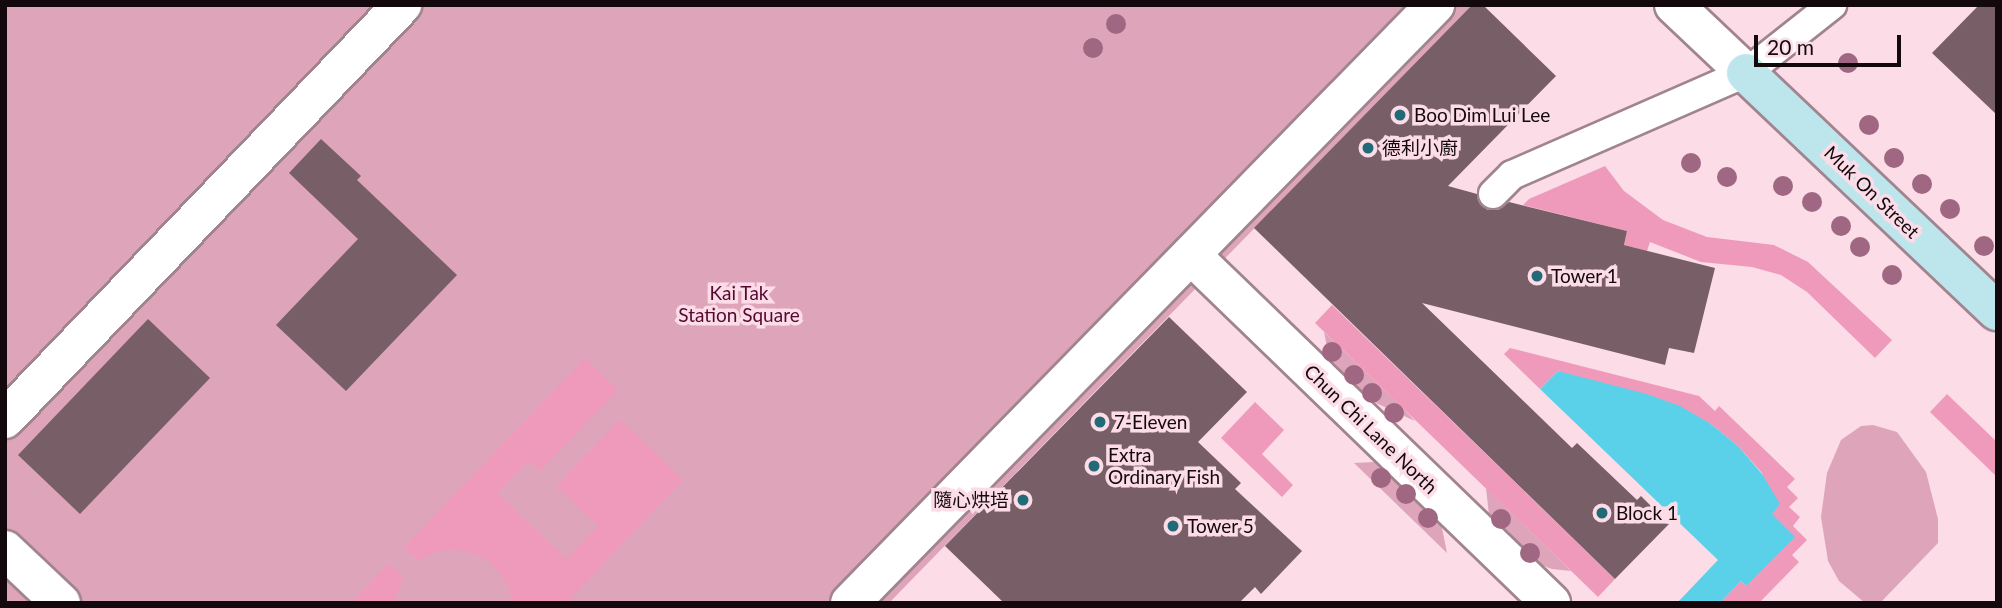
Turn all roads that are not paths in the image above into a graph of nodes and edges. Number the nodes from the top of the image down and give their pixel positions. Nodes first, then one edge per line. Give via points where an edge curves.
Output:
1 (402, 5) edge
2 (1434, 5) edge
3 (1674, 5) edge
4 (1832, 5) edge
5 (1746, 73) junction
6 (1493, 194) dead end
7 (1191, 255) junction
8 (1997, 311) edge
9 (5, 419) edge
10 (5, 550) edge
11 (853, 602) edge
12 (61, 603) edge
13 (1551, 603) edge

1 - 9 street
2 - 7 street
3 - 5 street
4 - 5 lane
5 - 6 lane via 1512,175
5 - 8 street, Muk On Street
7 - 11 street
7 - 13 street, Chun Chi Lane North
10 - 12 street

